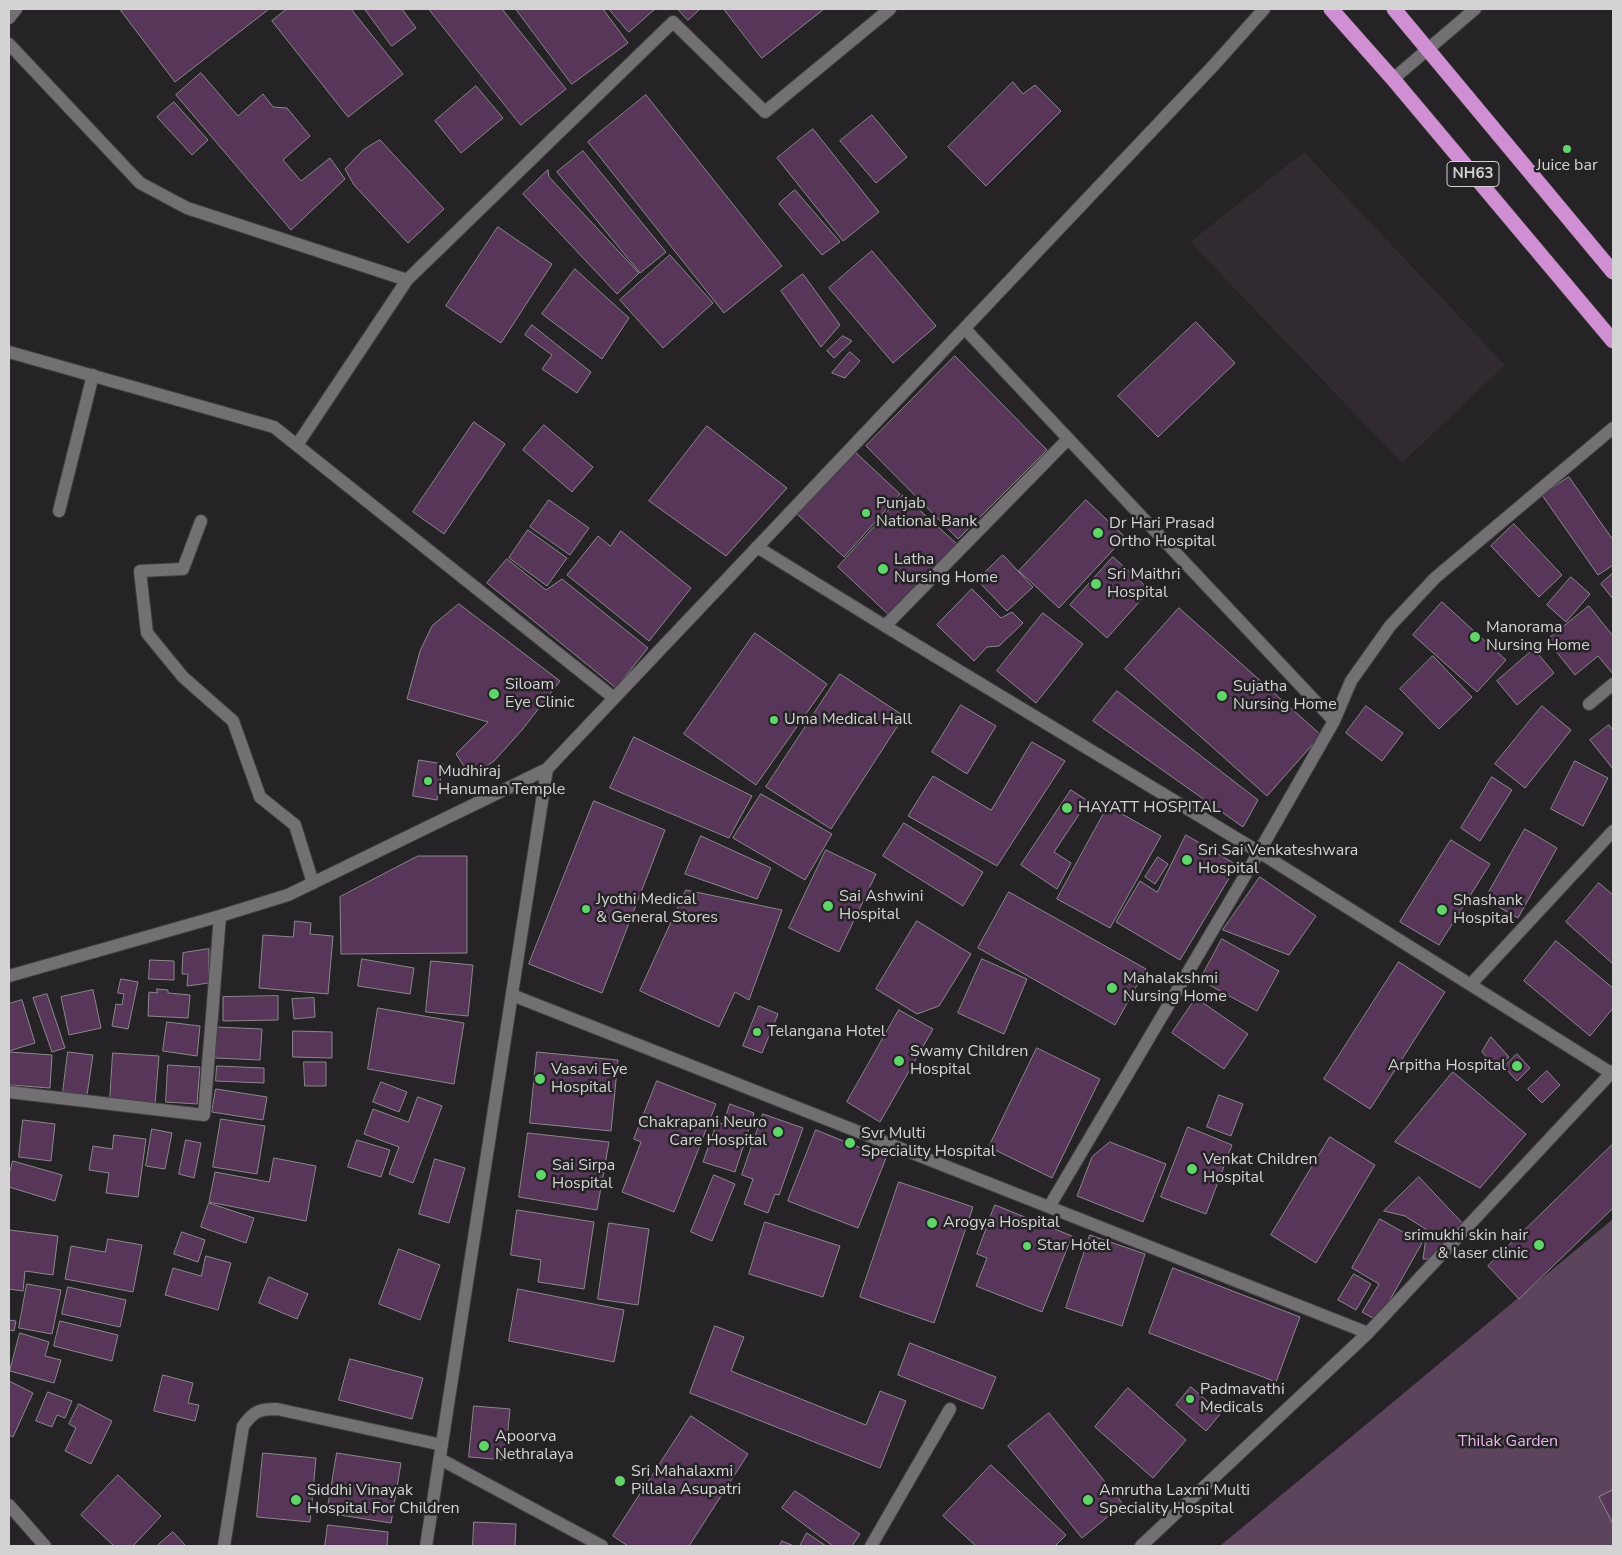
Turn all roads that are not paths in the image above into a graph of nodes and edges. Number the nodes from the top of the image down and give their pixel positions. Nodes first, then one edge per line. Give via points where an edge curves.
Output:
1 (16, 9) edge
2 (890, 9) edge
3 (1264, 9) edge
4 (1331, 9) edge
5 (1394, 9) edge
6 (1475, 9) edge
7 (9, 18) edge
8 (9, 44) edge
9 (1428, 49) junction
10 (1393, 79) junction
11 (1613, 272) edge
12 (406, 280) junction
13 (964, 329) junction
14 (1613, 341) edge
15 (9, 352) edge
16 (93, 375) junction
17 (1613, 428) edge
18 (1068, 439) junction
19 (297, 444) junction
20 (59, 511) dead end
21 (200, 521) dead end
22 (757, 547) junction
23 (885, 626) junction
24 (1613, 684) edge
25 (614, 698) junction
26 (1589, 704) dead end
27 (1334, 721) junction
28 (547, 769) junction
29 (1613, 831) edge
30 (1259, 852) junction
31 (313, 883) junction
32 (220, 916) junction
33 (9, 976) edge
34 (1471, 984) junction
35 (512, 995) junction
36 (1612, 1072) edge
37 (9, 1092) edge
38 (1049, 1207) junction
39 (1368, 1333) junction
40 (950, 1409) dead end
41 (442, 1445) junction
42 (440, 1459) junction
43 (9, 1505) edge
44 (45, 1546) edge
45 (224, 1546) edge
46 (426, 1546) edge
47 (602, 1546) edge
48 (871, 1546) edge
49 (1141, 1546) edge

1 - 7 street
2 - 12 street via 765,112 673,22
3 - 13 street via 1214,66
4 - 10 highway, NH63
5 - 9 highway, NH63
6 - 9 street
8 - 12 street via 140,183 187,208
9 - 10 street
9 - 11 highway, NH63
10 - 14 highway, NH63
12 - 19 street
13 - 18 street
13 - 22 street
15 - 16 street
16 - 19 street via 274,427
16 - 20 street
17 - 27 street via 1435,578 1390,626 1351,681
18 - 23 street
18 - 27 street
19 - 25 street
21 - 31 street via 183,569 140,571 147,633 182,677 233,721 260,797 295,825
22 - 23 street
22 - 25 street
23 - 30 street
24 - 26 street
25 - 28 street
27 - 30 street
28 - 31 street
28 - 35 street
29 - 34 street
30 - 34 street
30 - 38 street
31 - 32 street via 288,895
32 - 33 street
32 - 37 street via 204,1115
34 - 36 street
35 - 38 street
35 - 41 street
36 - 39 street
38 - 39 street
39 - 49 street
40 - 48 street
41 - 42 street
41 - 45 street via 277,1409 262,1409 251,1415 243,1426
42 - 46 street
42 - 47 street
43 - 44 street

